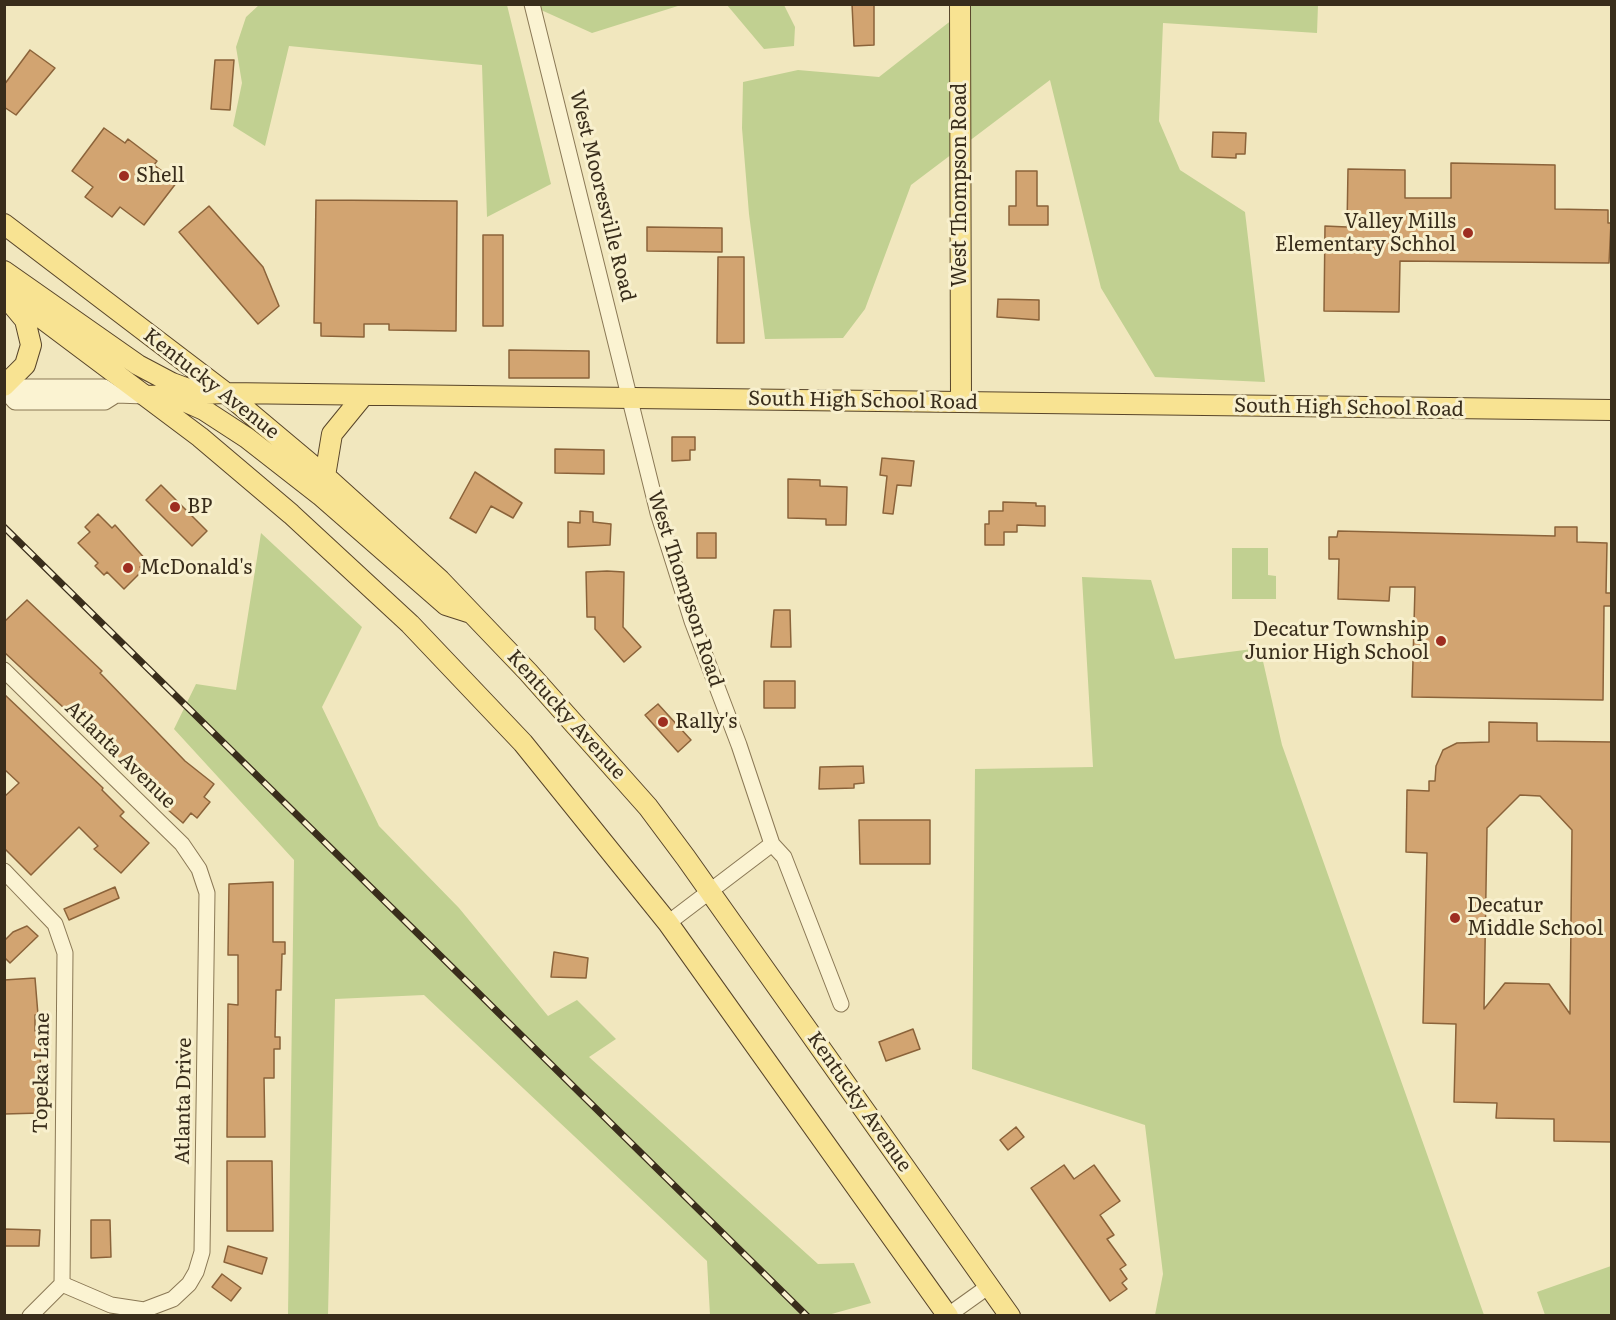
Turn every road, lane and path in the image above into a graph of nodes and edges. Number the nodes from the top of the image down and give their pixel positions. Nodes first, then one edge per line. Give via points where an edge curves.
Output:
1 (532, 4) edge
2 (960, 4) edge
3 (4, 224) edge
4 (4, 270) edge
5 (4, 290) edge
6 (4, 295) edge
7 (5, 390) edge
8 (206, 393) junction
9 (226, 393) junction
10 (170, 394) junction
11 (145, 396) junction
12 (363, 396) junction
13 (629, 399) junction
14 (961, 401) junction
15 (1611, 410) edge
16 (325, 476) junction
17 (473, 613) junction
18 (4, 670) edge
19 (772, 844) junction
20 (200, 874) joint
21 (8, 881) edge
22 (711, 892) junction
23 (668, 923) junction
24 (841, 1004) dead end
25 (62, 1284) junction
26 (989, 1286) junction
27 (948, 1315) edge
28 (30, 1316) edge
29 (1010, 1316) edge

1 - 13 street, West Mooresville Road
2 - 14 main road, West Thompson Road
3 - 9 main road, Kentucky Avenue
4 - 8 main road via 138,365 172,383
5 - 11 main road
6 - 7 main road via 25,320 31,345 25,365
7 - 11 street, South High School Road via 15,402 105,402 116,395
8 - 9 main road, South High School Road
8 - 10 main road, South High School Road
9 - 12 main road, South High School Road
9 - 16 main road, Kentucky Avenue
10 - 11 main road, South High School Road
10 - 17 main road via 247,438 320,495 446,605
11 - 23 main road via 213,447 291,514 410,624 523,743
12 - 13 main road, South High School Road
12 - 16 main road via 332,434
13 - 14 main road, South High School Road
13 - 19 street, West Thompson Road via 669,549
14 - 15 main road, South High School Road
16 - 17 main road, Kentucky Avenue
17 - 22 main road, Kentucky Avenue via 648,807
18 - 20 street, Atlanta Avenue via 182,844
19 - 22 street
19 - 24 street, West Thompson Road via 784,857
20 - 25 street, Atlanta Drive via 208,906 202,1252 196,1272 173,1299 154,1308 111,1305
21 - 25 street, Topeka Lane via 55,924 65,953
22 - 23 street
22 - 26 main road, Kentucky Avenue
23 - 27 main road
25 - 28 street
26 - 27 street
26 - 29 main road, Kentucky Avenue

